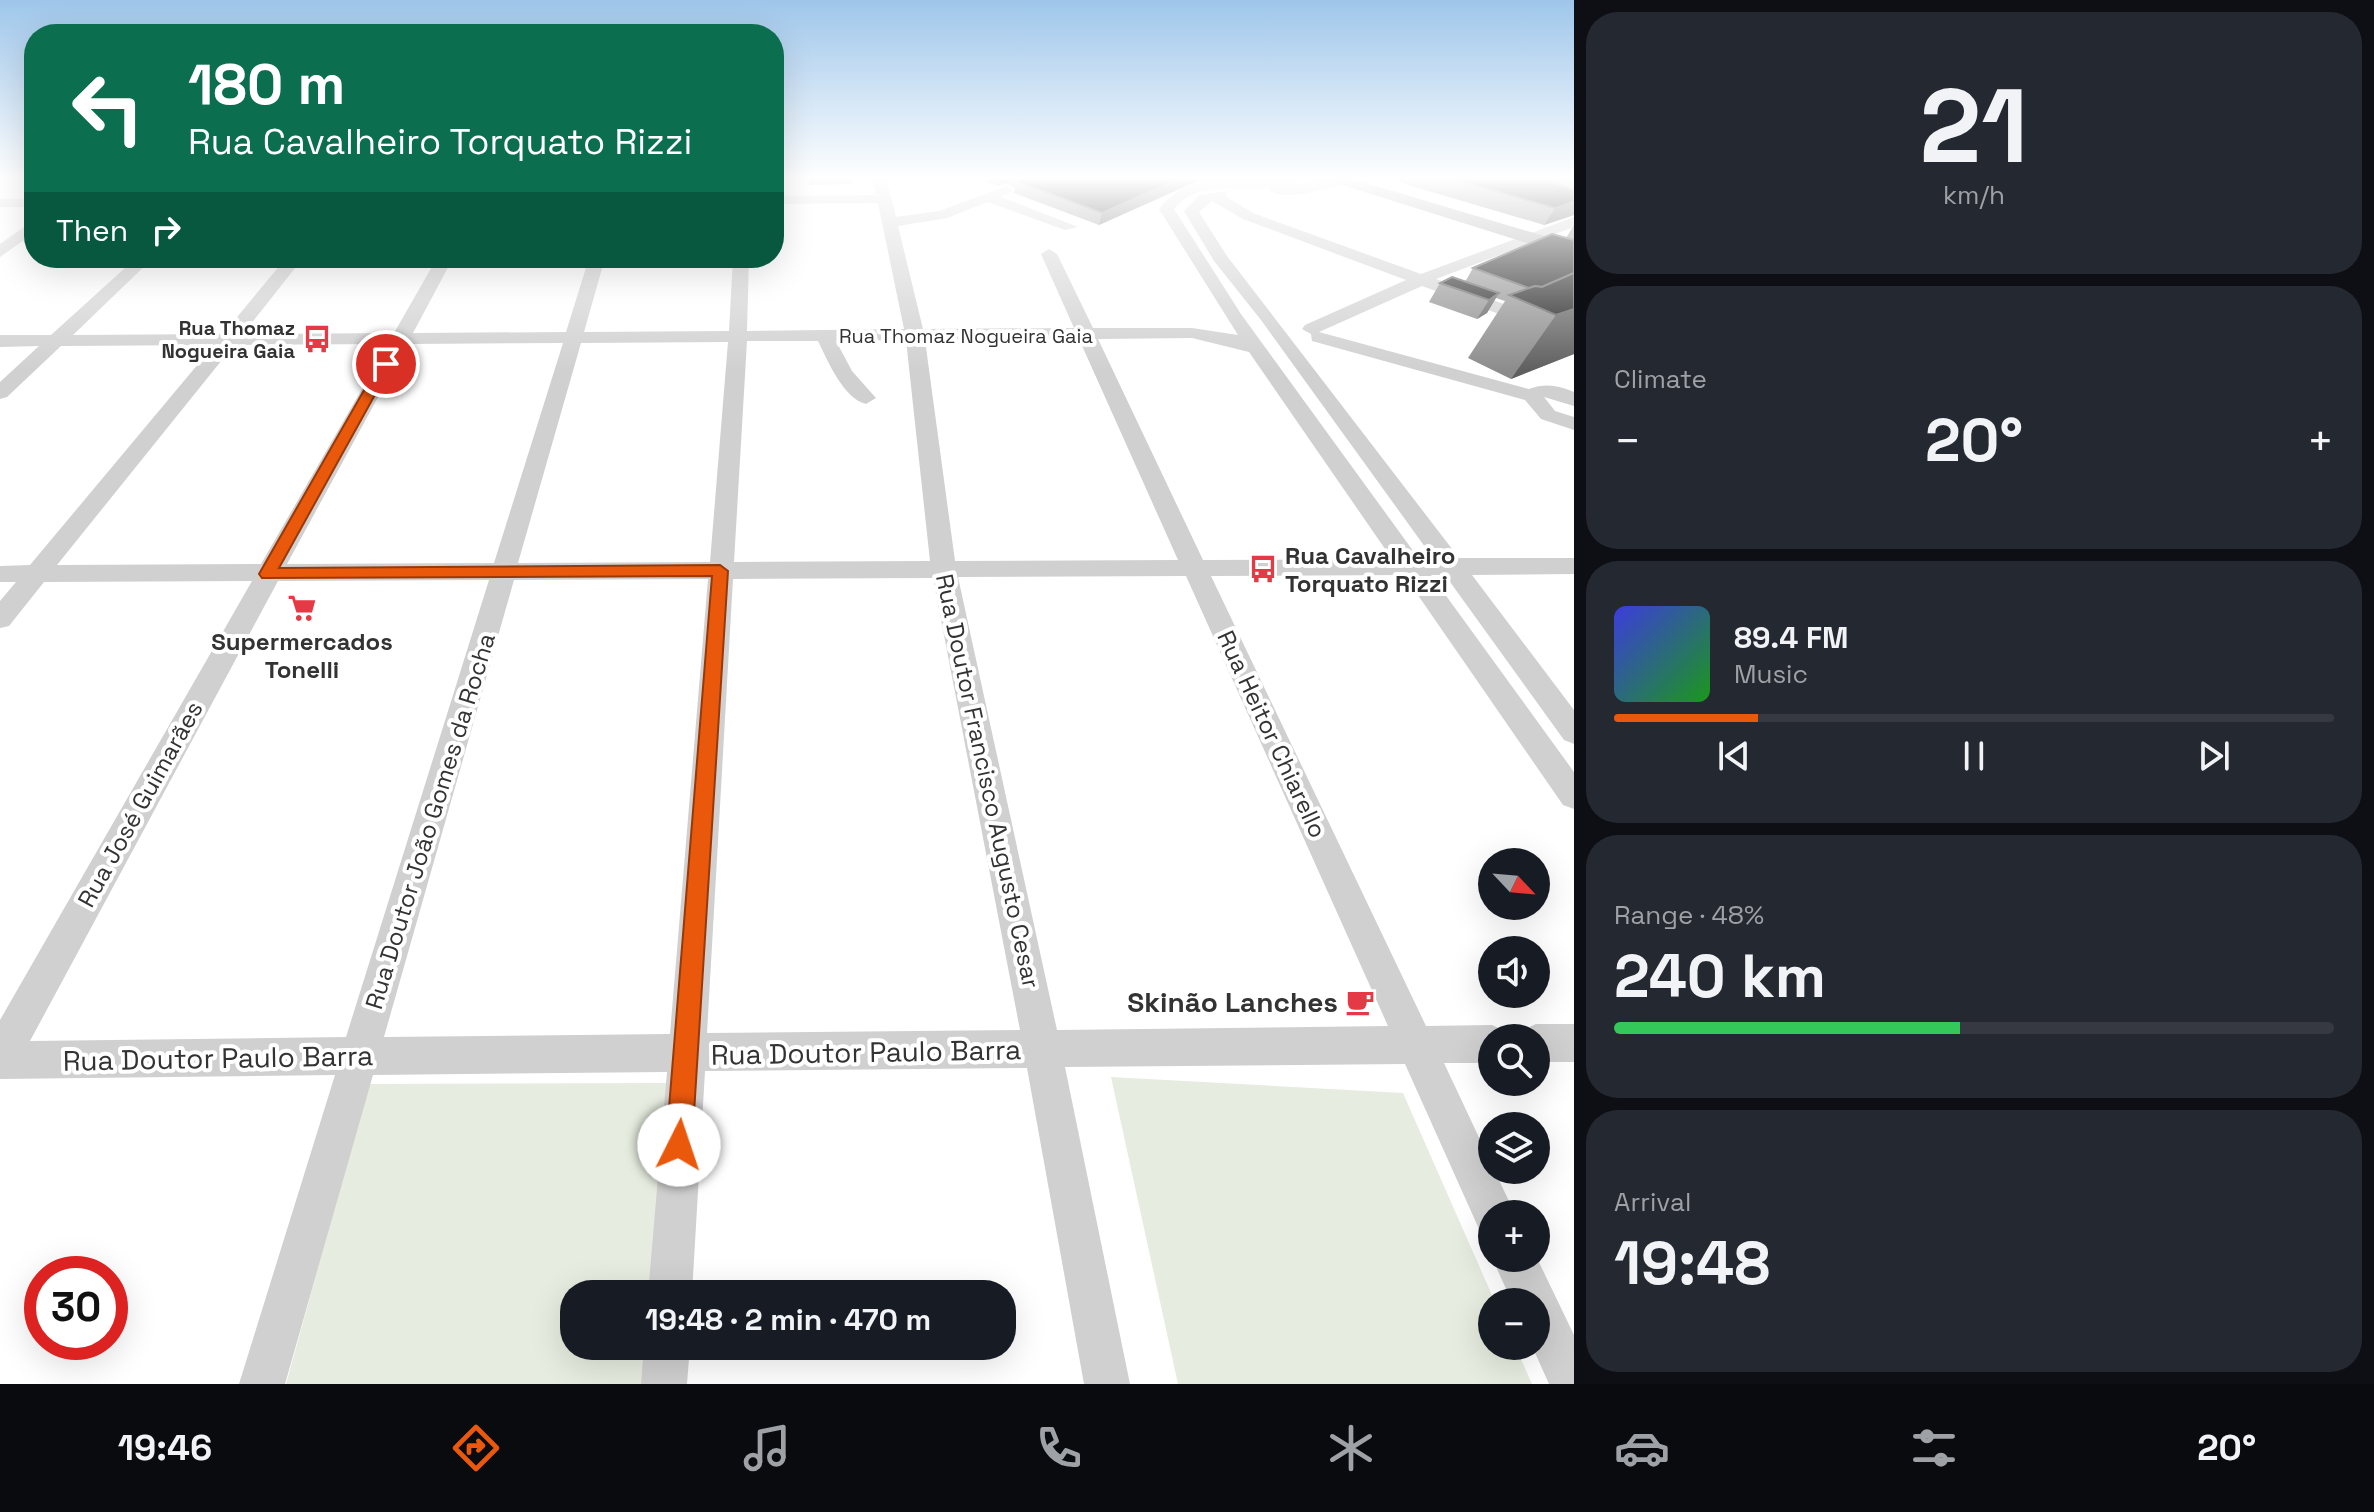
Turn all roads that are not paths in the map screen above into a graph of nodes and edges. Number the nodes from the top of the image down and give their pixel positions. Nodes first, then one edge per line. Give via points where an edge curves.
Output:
1 (893, 242) edge
2 (1186, 242) edge
3 (1210, 242) edge
4 (1318, 242) edge
5 (1516, 242) edge
6 (1551, 242) edge
7 (1574, 252) edge
8 (1049, 254) dead end
9 (1196, 258) junction
10 (1220, 258) junction
11 (134, 268) edge
12 (287, 268) edge
13 (439, 268) edge
14 (594, 268) edge
15 (741, 268) edge
16 (1420, 279) junction
17 (1233, 316) junction
18 (1267, 316) junction
19 (915, 336) junction
20 (1085, 336) junction
21 (1574, 336) edge
22 (738, 337) junction
23 (825, 337) junction
24 (400, 338) junction
25 (576, 338) junction
26 (228, 340) junction
27 (0, 341) edge
28 (56, 341) junction
29 (1312, 345) junction
30 (1263, 355) junction
31 (1569, 392) edge
32 (0, 393) edge
33 (1532, 396) junction
34 (866, 398) dead end
35 (1566, 422) edge
36 (1574, 438) edge
37 (1574, 566) edge
38 (1452, 567) junction
39 (1411, 568) junction
40 (1197, 570) junction
41 (720, 571) junction
42 (944, 572) junction
43 (503, 573) junction
44 (0, 574) edge
45 (36, 574) junction
46 (267, 574) junction
47 (0, 619) edge
48 (1574, 732) edge
49 (1572, 791) edge
50 (1550, 1043) edge
51 (1574, 1043) edge
52 (1478, 1044) edge
53 (1416, 1045) junction
54 (1043, 1050) junction
55 (685, 1055) junction
56 (359, 1056) junction
57 (0, 1058) edge
58 (1488, 1200) edge
59 (671, 1280) edge
60 (1550, 1335) edge
61 (666, 1360) edge
62 (262, 1384) edge
63 (664, 1384) edge
64 (1107, 1384) edge
65 (1573, 1384) edge

1 - 19 street, Rua Doutor Francisco Augusto Cesar
2 - 9 street
3 - 10 street
4 - 16 street
5 - 16 street
6 - 7 main road
8 - 20 street, Rua Heitor Chiarello
9 - 10 street
9 - 17 street
10 - 18 street
11 - 28 street
12 - 26 street
13 - 24 street, Rua José Guimarães
14 - 25 street, Rua Doutor João Gomes da Rocha
15 - 22 street
16 - 21 street
16 - 29 street
17 - 18 street
17 - 30 street
18 - 29 street
18 - 29 street via 1289,319
19 - 20 street, Rua Thomaz Nogueira Gaia
19 - 23 street, Rua Thomaz Nogueira Gaia
19 - 42 street, Rua Doutor Francisco Augusto Cesar
20 - 30 street, Rua Thomaz Nogueira Gaia via 1192,333 1234,340
20 - 40 street, Rua Heitor Chiarello
22 - 23 street, Rua Thomaz Nogueira Gaia
22 - 25 street, Rua Thomaz Nogueira Gaia
22 - 41 street
23 - 34 street via 844,373
24 - 25 street, Rua Thomaz Nogueira Gaia
24 - 26 street, Rua Thomaz Nogueira Gaia
24 - 46 street, Rua José Guimarães
25 - 43 street, Rua Doutor João Gomes da Rocha
26 - 28 street, Rua Thomaz Nogueira Gaia
26 - 45 street
27 - 28 street, Rua Thomaz Nogueira Gaia
28 - 32 street
29 - 30 street, Rua Thomaz Nogueira Gaia
29 - 33 street via 1359,351
29 - 38 street
30 - 39 street
31 - 33 street via 1542,390
33 - 35 street
35 - 36 street
37 - 38 street
38 - 39 street
38 - 48 street
39 - 40 street
39 - 49 street
40 - 42 street
40 - 53 street, Rua Heitor Chiarello
41 - 42 street
41 - 43 street
41 - 55 street
42 - 54 street, Rua Doutor Francisco Augusto Cesar
43 - 46 street
43 - 56 street, Rua Doutor João Gomes da Rocha
44 - 45 street
45 - 46 street
45 - 47 street
46 - 57 street, Rua José Guimarães
50 - 51 street
52 - 53 street, Rua Doutor Paulo Barra
53 - 54 street, Rua Doutor Paulo Barra
53 - 58 street, Rua Heitor Chiarello
54 - 55 street, Rua Doutor Paulo Barra
54 - 64 street, Rua Doutor Francisco Augusto Cesar
55 - 56 street, Rua Doutor Paulo Barra
55 - 59 street
56 - 57 street, Rua Doutor Paulo Barra
56 - 62 street, Rua Doutor João Gomes da Rocha
60 - 65 street
61 - 63 street

